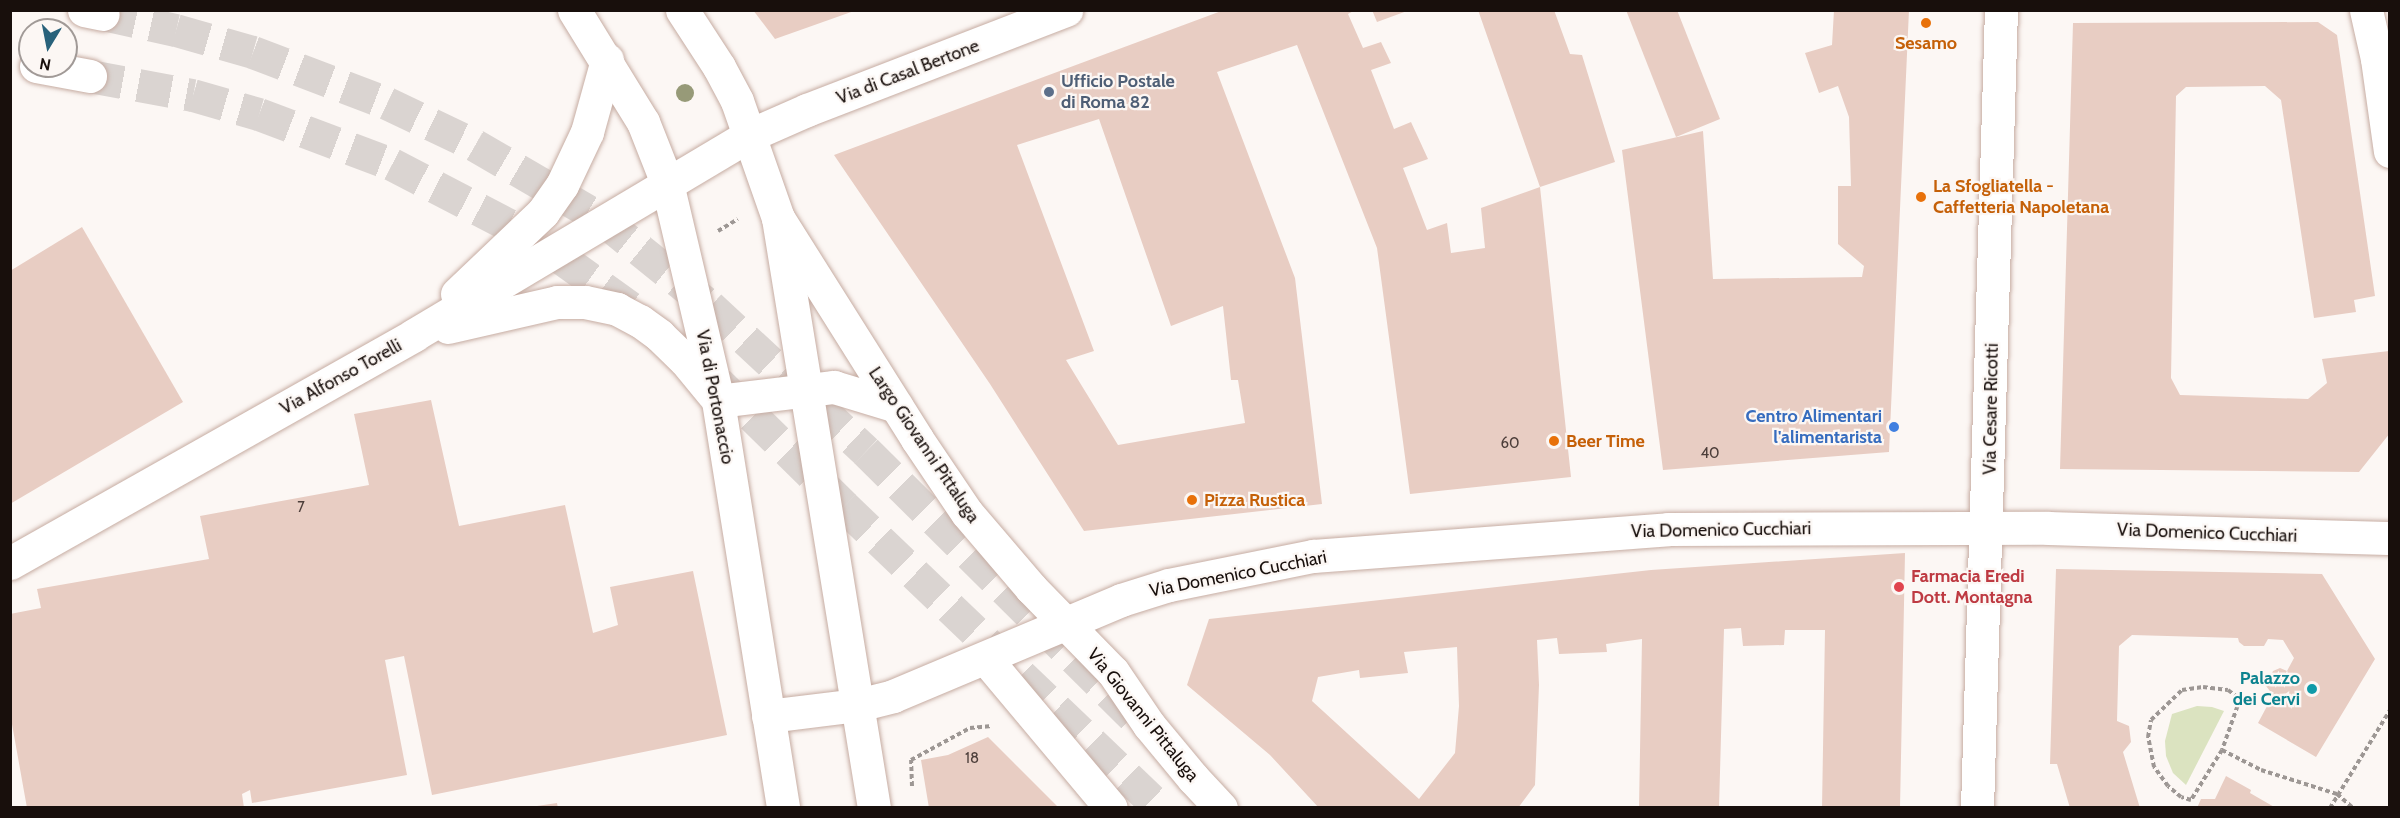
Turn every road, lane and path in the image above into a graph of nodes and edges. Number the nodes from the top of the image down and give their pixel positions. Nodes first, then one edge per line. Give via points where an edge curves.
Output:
1 (574, 10) edge
2 (682, 10) edge
3 (1066, 10) edge
4 (2001, 10) edge
5 (2366, 10) edge
6 (607, 60) junction
7 (78, 74) edge
8 (90, 76) tunnel mouth
9 (750, 135) junction
10 (2390, 151) edge
11 (667, 183) junction
12 (742, 216) dead end
13 (778, 219) junction
14 (713, 234) dead end
15 (414, 335) junction
16 (805, 390) junction
17 (718, 401) junction
18 (896, 406) junction
19 (1988, 528) junction
20 (2389, 534) edge
21 (13, 564) edge
22 (1064, 621) junction
23 (986, 659) junction
24 (858, 705) junction
25 (2390, 710) edge
26 (768, 716) junction
27 (994, 726) dead end
28 (2222, 750) junction
29 (2337, 794) junction
30 (912, 796) dead end
31 (783, 807) edge
32 (874, 807) edge
33 (1112, 807) edge
34 (1221, 807) edge
35 (1977, 807) edge
36 (2330, 807) edge
37 (2353, 807) edge

1 - 6 main road, Via di Portonaccio
2 - 9 main road via 729,84
3 - 9 main road, Via di Casal Bertone
4 - 19 main road, Via Cesare Ricotti
5 - 10 main road
6 - 11 main road, Via di Portonaccio via 643,122
6 - 15 main road via 580,148 553,199
7 - 8 main road
9 - 11 main road, Via di Casal Bertone
9 - 13 main road
11 - 15 main road, Via Alfonso Torelli
11 - 17 main road, Via di Portonaccio
12 - 14 path
13 - 16 main road
13 - 18 main road, Largo Giovanni Pittaluga
15 - 17 main road via 539,306 585,302 617,309 640,321 685,360
15 - 21 main road, Via Alfonso Torelli
16 - 17 main road
16 - 18 main road via 834,387
16 - 24 main road
17 - 26 main road, Via di Portonaccio
18 - 22 main road, Largo Giovanni Pittaluga via 967,513
19 - 20 main road, Via Domenico Cucchiari
19 - 22 main road, Via Domenico Cucchiari via 1668,529 1313,556 1169,585
19 - 35 main road, Via Cesare Ricotti
22 - 23 main road
22 - 34 main road, Via Giovanni Pittaluga via 1113,672 1149,725
23 - 24 main road via 920,687
23 - 33 main road
24 - 26 main road
24 - 32 main road
25 - 29 path
26 - 31 main road, Via di Portonaccio
27 - 30 path via 970,729 911,760
28 - 28 path via 2240,699 2228,690 2182,690 2151,720 2148,737 2154,767 2181,797 2191,800
28 - 29 path via 2261,770
29 - 36 path
29 - 37 path

